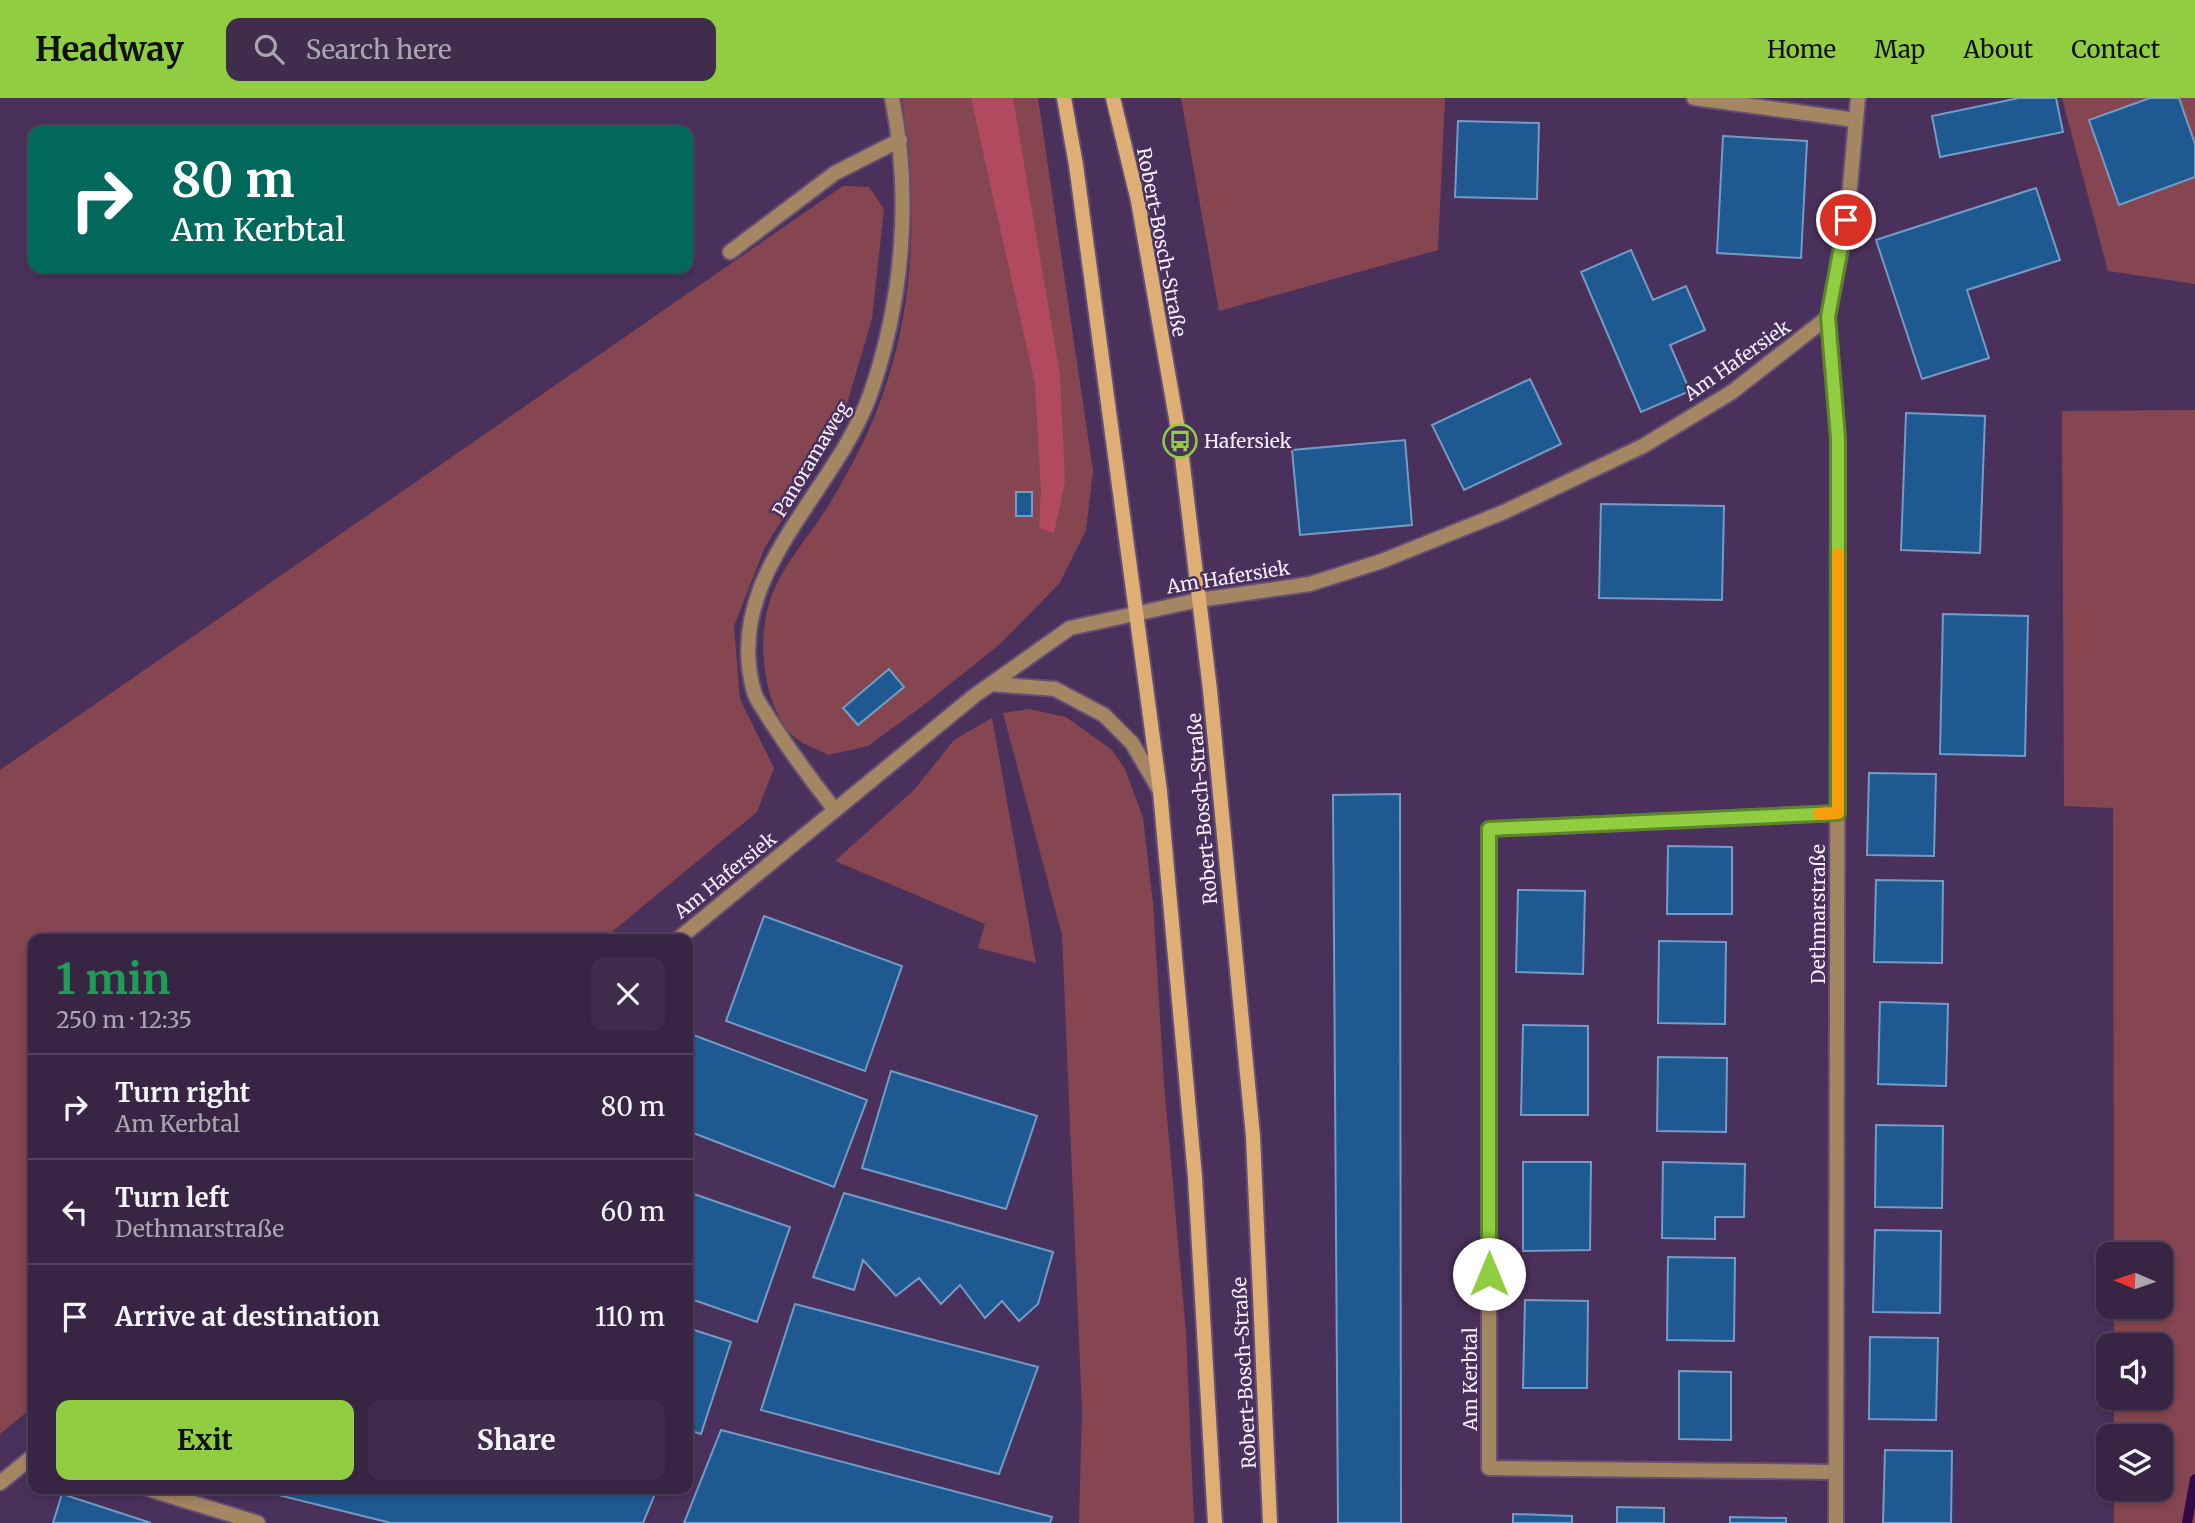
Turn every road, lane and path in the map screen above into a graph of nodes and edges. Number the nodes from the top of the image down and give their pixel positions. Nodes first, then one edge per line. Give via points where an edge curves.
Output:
1 (892, 98) edge
2 (1063, 98) edge
3 (1113, 98) edge
4 (1694, 98) edge
5 (1858, 98) edge
6 (1856, 120) junction
7 (900, 140) junction
8 (730, 252) dead end
9 (1828, 317) junction
10 (1199, 600) junction
11 (1137, 611) junction
12 (990, 684) junction
13 (1160, 791) junction
14 (835, 810) junction
15 (1838, 813) junction
16 (684, 934) edge
17 (28, 1460) edge
18 (1836, 1472) junction
19 (0, 1483) edge
20 (164, 1494) edge
21 (258, 1523) edge
22 (1215, 1523) edge
23 (1270, 1523) edge
24 (1836, 1523) edge

1 - 7 street, Panoramaweg
2 - 11 main road, Robert-Bosch-Straße
3 - 10 main road, Robert-Bosch-Straße via 1138,201 1178,428
4 - 6 street
5 - 6 street, Dethmarstraße
6 - 9 street, Dethmarstraße via 1846,220
7 - 8 street via 835,173
7 - 14 street, Panoramaweg via 902,247 889,332 869,398 844,447 772,561 752,607 748,648 754,694 790,752
9 - 10 street, Am Hafersiek via 1732,392 1654,439 1504,512 1310,584
9 - 15 street, Dethmarstraße via 1838,438
10 - 11 street, Am Hafersiek
10 - 23 main road, Robert-Bosch-Straße via 1253,1136
11 - 12 street, Am Hafersiek via 1070,628
11 - 13 main road, Robert-Bosch-Straße
12 - 13 street via 1055,689 1104,715 1132,743
12 - 14 street, Am Hafersiek
13 - 22 main road, Robert-Bosch-Straße via 1195,1177
14 - 16 street, Am Hafersiek
15 - 18 street, Dethmarstraße
15 - 18 street, Am Kerbtal via 1489,829 1489,1468
17 - 19 street
18 - 24 street, Dethmarstraße
20 - 21 street

